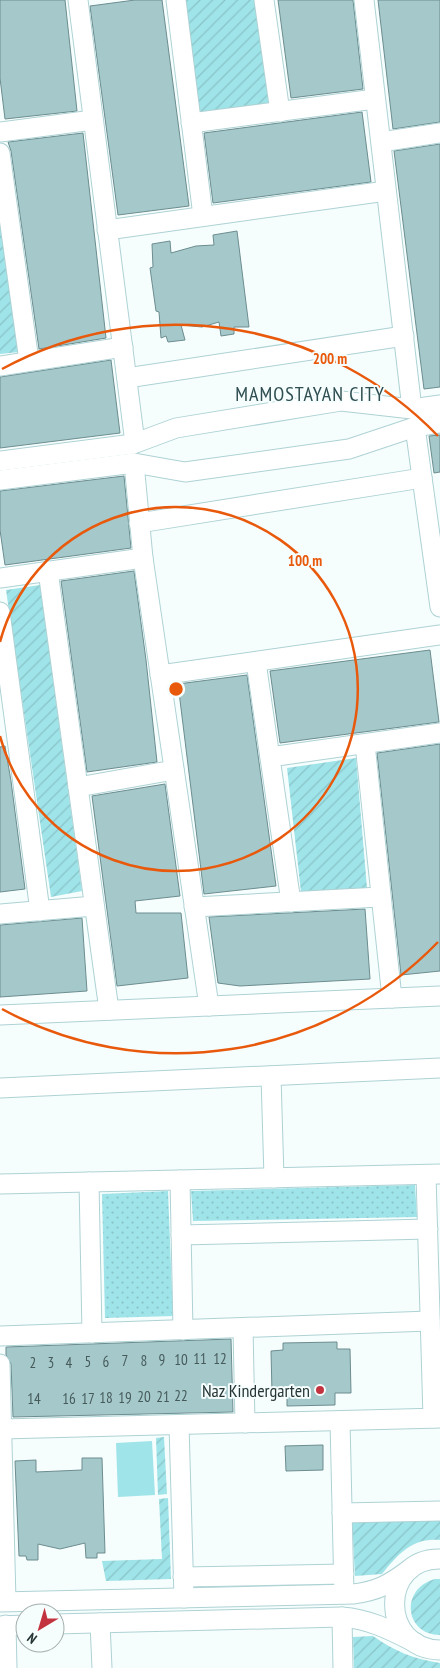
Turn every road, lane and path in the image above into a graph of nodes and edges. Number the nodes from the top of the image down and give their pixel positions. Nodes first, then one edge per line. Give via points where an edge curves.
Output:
1 (78, 0) edge
2 (82, 0) edge
3 (176, 0) edge
4 (264, 0) edge
5 (364, 0) edge
6 (376, 99) junction
7 (280, 112) junction
8 (93, 120) junction
9 (191, 123) junction
10 (0, 132) edge
11 (440, 133) edge
12 (381, 142) junction
13 (0, 153) edge
14 (386, 191) junction
15 (203, 216) junction
16 (107, 230) junction
17 (404, 336) junction
18 (123, 347) junction
19 (29, 361) junction
20 (0, 366) edge
21 (127, 378) junction
22 (440, 405) edge
23 (414, 418) junction
24 (440, 423) edge
25 (135, 443) junction
26 (0, 462) edge
27 (134, 463) junction
28 (422, 478) junction
29 (0, 480) edge
30 (139, 523) junction
31 (143, 558) junction
32 (48, 571) junction
33 (0, 578) edge
34 (440, 607) edge
35 (0, 612) edge
36 (440, 635) edge
37 (256, 662) junction
38 (160, 675) junction
39 (6, 700) edge
40 (440, 732) edge
41 (364, 744) junction
42 (270, 757) junction
43 (174, 770) junction
44 (78, 786) junction
45 (380, 897) junction
46 (290, 902) junction
47 (94, 906) junction
48 (194, 908) junction
49 (40, 911) junction
50 (0, 914) edge
51 (440, 996) edge
52 (392, 998) junction
53 (209, 1006) junction
54 (109, 1010) junction
55 (0, 1015) edge
56 (440, 1068) edge
57 (272, 1076) junction
58 (0, 1088) edge
59 (433, 1174) edge
60 (274, 1178) junction
61 (180, 1180) junction
62 (89, 1182) junction
63 (0, 1184) edge
64 (428, 1229) junction
65 (181, 1235) junction
66 (430, 1321) junction
67 (243, 1328) junction
68 (183, 1330) junction
69 (92, 1333) junction
70 (0, 1336) edge
71 (0, 1364) edge
72 (436, 1418) edge
73 (340, 1420) junction
74 (245, 1423) junction
75 (178, 1425) junction
76 (2, 1429) junction
77 (440, 1511) edge
78 (342, 1513) junction
79 (440, 1559) edge
80 (410, 1569) junction
81 (344, 1574) junction
82 (183, 1577) junction
83 (344, 1594) junction
84 (184, 1598) junction
85 (3, 1602) edge
86 (342, 1617) junction
87 (100, 1623) junction
88 (65, 1624) edge
89 (3, 1626) edge
90 (416, 1644) junction
91 (440, 1650) edge
92 (7, 1668) edge
93 (102, 1668) edge
94 (343, 1668) edge

1 - 2 street
1 - 8 street
3 - 9 street
4 - 7 street
5 - 6 street
6 - 7 street
6 - 12 street
7 - 9 street
8 - 10 street
8 - 16 street
9 - 15 street
11 - 12 street
12 - 14 street
13 - 19 street
14 - 15 street
14 - 17 street
15 - 16 street
16 - 18 street
17 - 21 street
17 - 23 street
18 - 19 street
18 - 21 street
19 - 20 street
21 - 25 street
22 - 23 street
23 - 24 street
23 - 25 street via 341,401 176,428
23 - 27 street via 349,449 185,472
23 - 28 street
25 - 26 street
27 - 29 street
27 - 30 street
28 - 30 street
28 - 34 street
30 - 31 street
31 - 32 street
31 - 38 street
32 - 33 street
32 - 44 street
35 - 39 street
36 - 37 street
37 - 38 street
37 - 42 street
38 - 43 street
39 - 49 street
40 - 41 street
41 - 42 street
41 - 45 street
42 - 46 street
43 - 44 street
43 - 48 street
44 - 47 street
45 - 46 street
45 - 52 street
46 - 48 street
47 - 49 street
47 - 54 street
48 - 53 street
49 - 50 street
51 - 52 street
52 - 53 street
53 - 54 street
54 - 55 street
56 - 57 street
57 - 58 street
57 - 60 street
59 - 60 street
59 - 64 street
60 - 61 street
61 - 62 street
61 - 65 street
62 - 63 street
62 - 69 street
64 - 65 street
64 - 66 street
65 - 68 street
66 - 67 street
66 - 72 street
67 - 68 street
67 - 74 street
68 - 69 street
69 - 70 street
71 - 76 street
72 - 73 street
73 - 74 street
73 - 78 street
74 - 75 street
75 - 76 street
75 - 82 street
76 - 85 street
77 - 78 street
78 - 81 street
79 - 80 street via 422,1562
80 - 83 street via 379,1589
80 - 90 street via 398,1586 394,1610 401,1629
81 - 82 street
81 - 83 street
82 - 84 street
83 - 84 street
84 - 85 street
86 - 87 street
86 - 90 street via 368,1621
86 - 94 street
87 - 88 street
87 - 93 street
89 - 92 street
90 - 91 street

